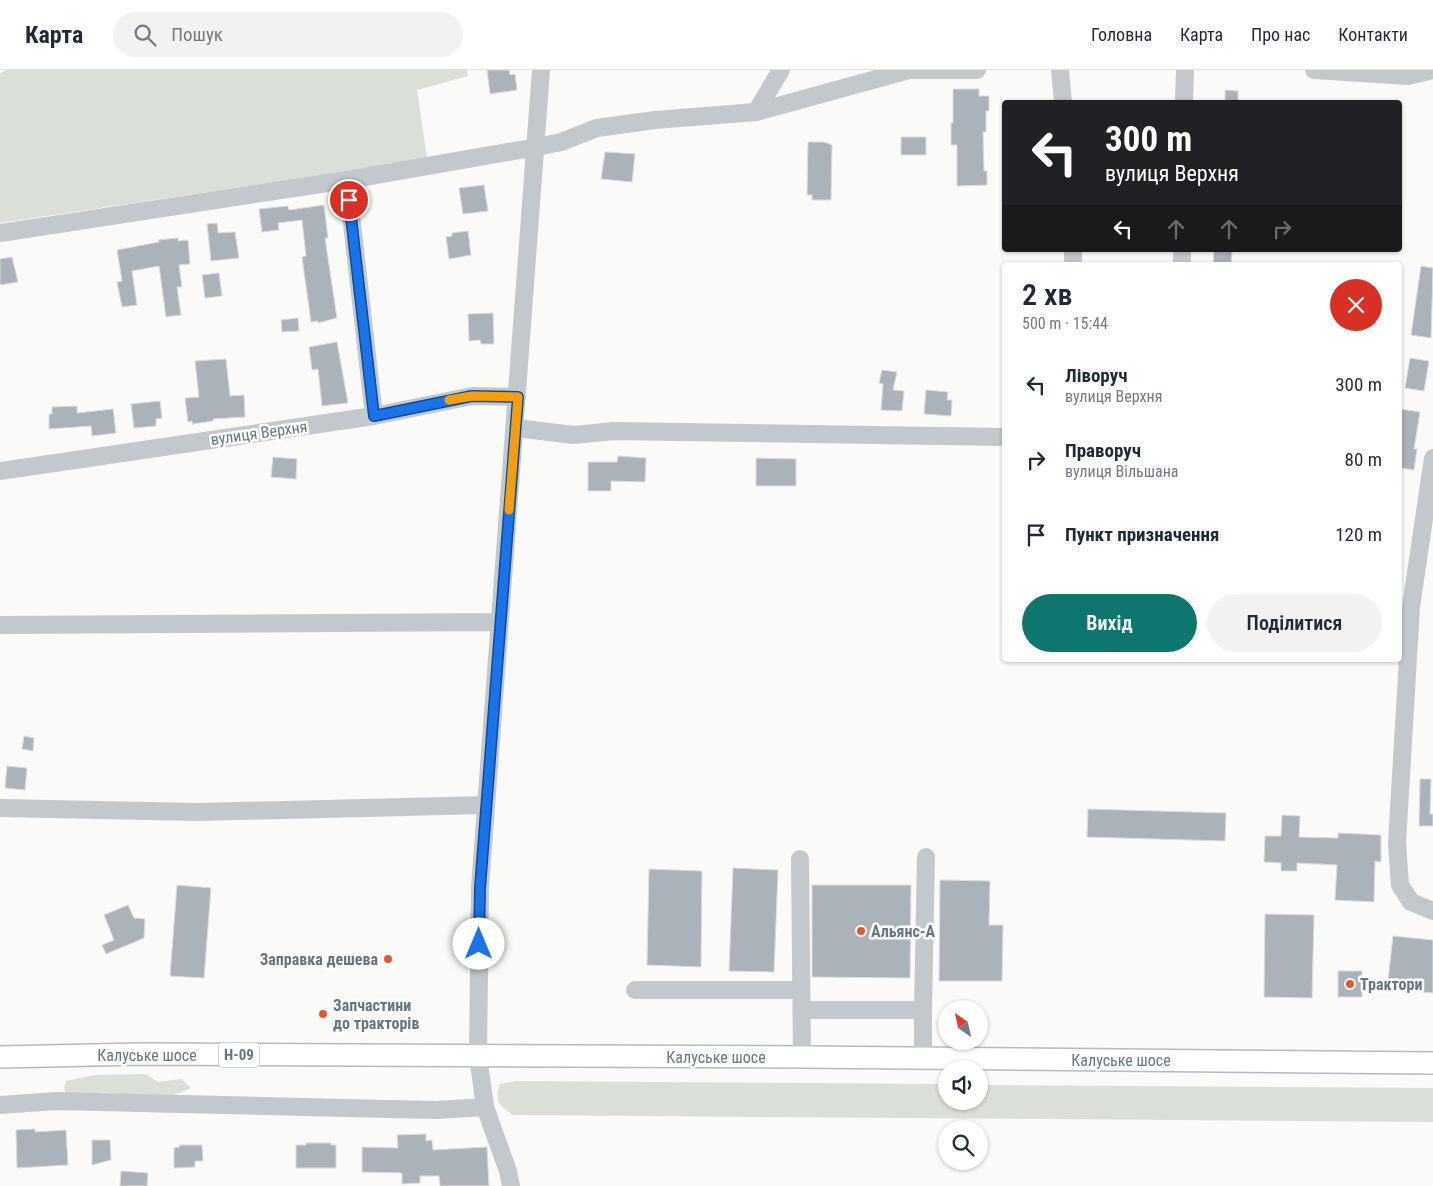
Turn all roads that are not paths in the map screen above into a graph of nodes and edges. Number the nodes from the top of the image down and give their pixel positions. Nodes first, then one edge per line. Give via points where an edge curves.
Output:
1 (541, 70) edge
2 (781, 70) edge
3 (909, 70) edge
4 (977, 70) edge
5 (1060, 70) edge
6 (1185, 70) edge
7 (1314, 70) edge
8 (1433, 70) edge
9 (1063, 100) edge
10 (1184, 100) edge
11 (756, 112) junction
12 (537, 147) junction
13 (347, 180) junction
14 (0, 233) edge
15 (518, 397) junction
16 (374, 416) junction
17 (516, 428) junction
18 (1002, 436) edge
19 (1433, 458) edge
20 (0, 471) edge
21 (500, 622) junction
22 (0, 625) edge
23 (486, 805) junction
24 (0, 808) edge
25 (926, 857) dead end
26 (800, 859) dead end
27 (1433, 911) edge
28 (635, 990) dead end
29 (802, 990) junction
30 (802, 1010) junction
31 (923, 1010) junction
32 (478, 1056) junction
33 (0, 1057) edge
34 (802, 1057) junction
35 (923, 1058) junction
36 (1433, 1062) edge
37 (0, 1105) edge
38 (485, 1107) junction
39 (511, 1186) edge

1 - 12 street
2 - 11 street
3 - 4 street
3 - 11 street
5 - 9 street
6 - 10 street
7 - 8 street via 1408,76
11 - 12 street via 598,128
12 - 13 street
12 - 15 street
13 - 14 street
13 - 16 street
15 - 16 street, вулиця Верхня via 472,396
15 - 17 street
16 - 20 street, вулиця Верхня
17 - 18 street via 574,435 614,431
17 - 21 street
19 - 27 street via 1411,607 1397,843 1400,884 1411,902
21 - 22 street
21 - 23 street
23 - 24 street via 198,812
23 - 32 street via 480,888
25 - 31 street
26 - 29 street
28 - 29 street
29 - 30 street
30 - 31 street
30 - 34 street
31 - 35 street
32 - 33 main road, Калуське шосе / Н-09 via 139,1054
32 - 34 main road, Калуське шосе / Н-09
32 - 38 street
34 - 35 main road, Калуське шосе / Н-09
35 - 36 main road, Калуське шосе / Н-09
37 - 38 street via 56,1101 436,1110
38 - 39 street

